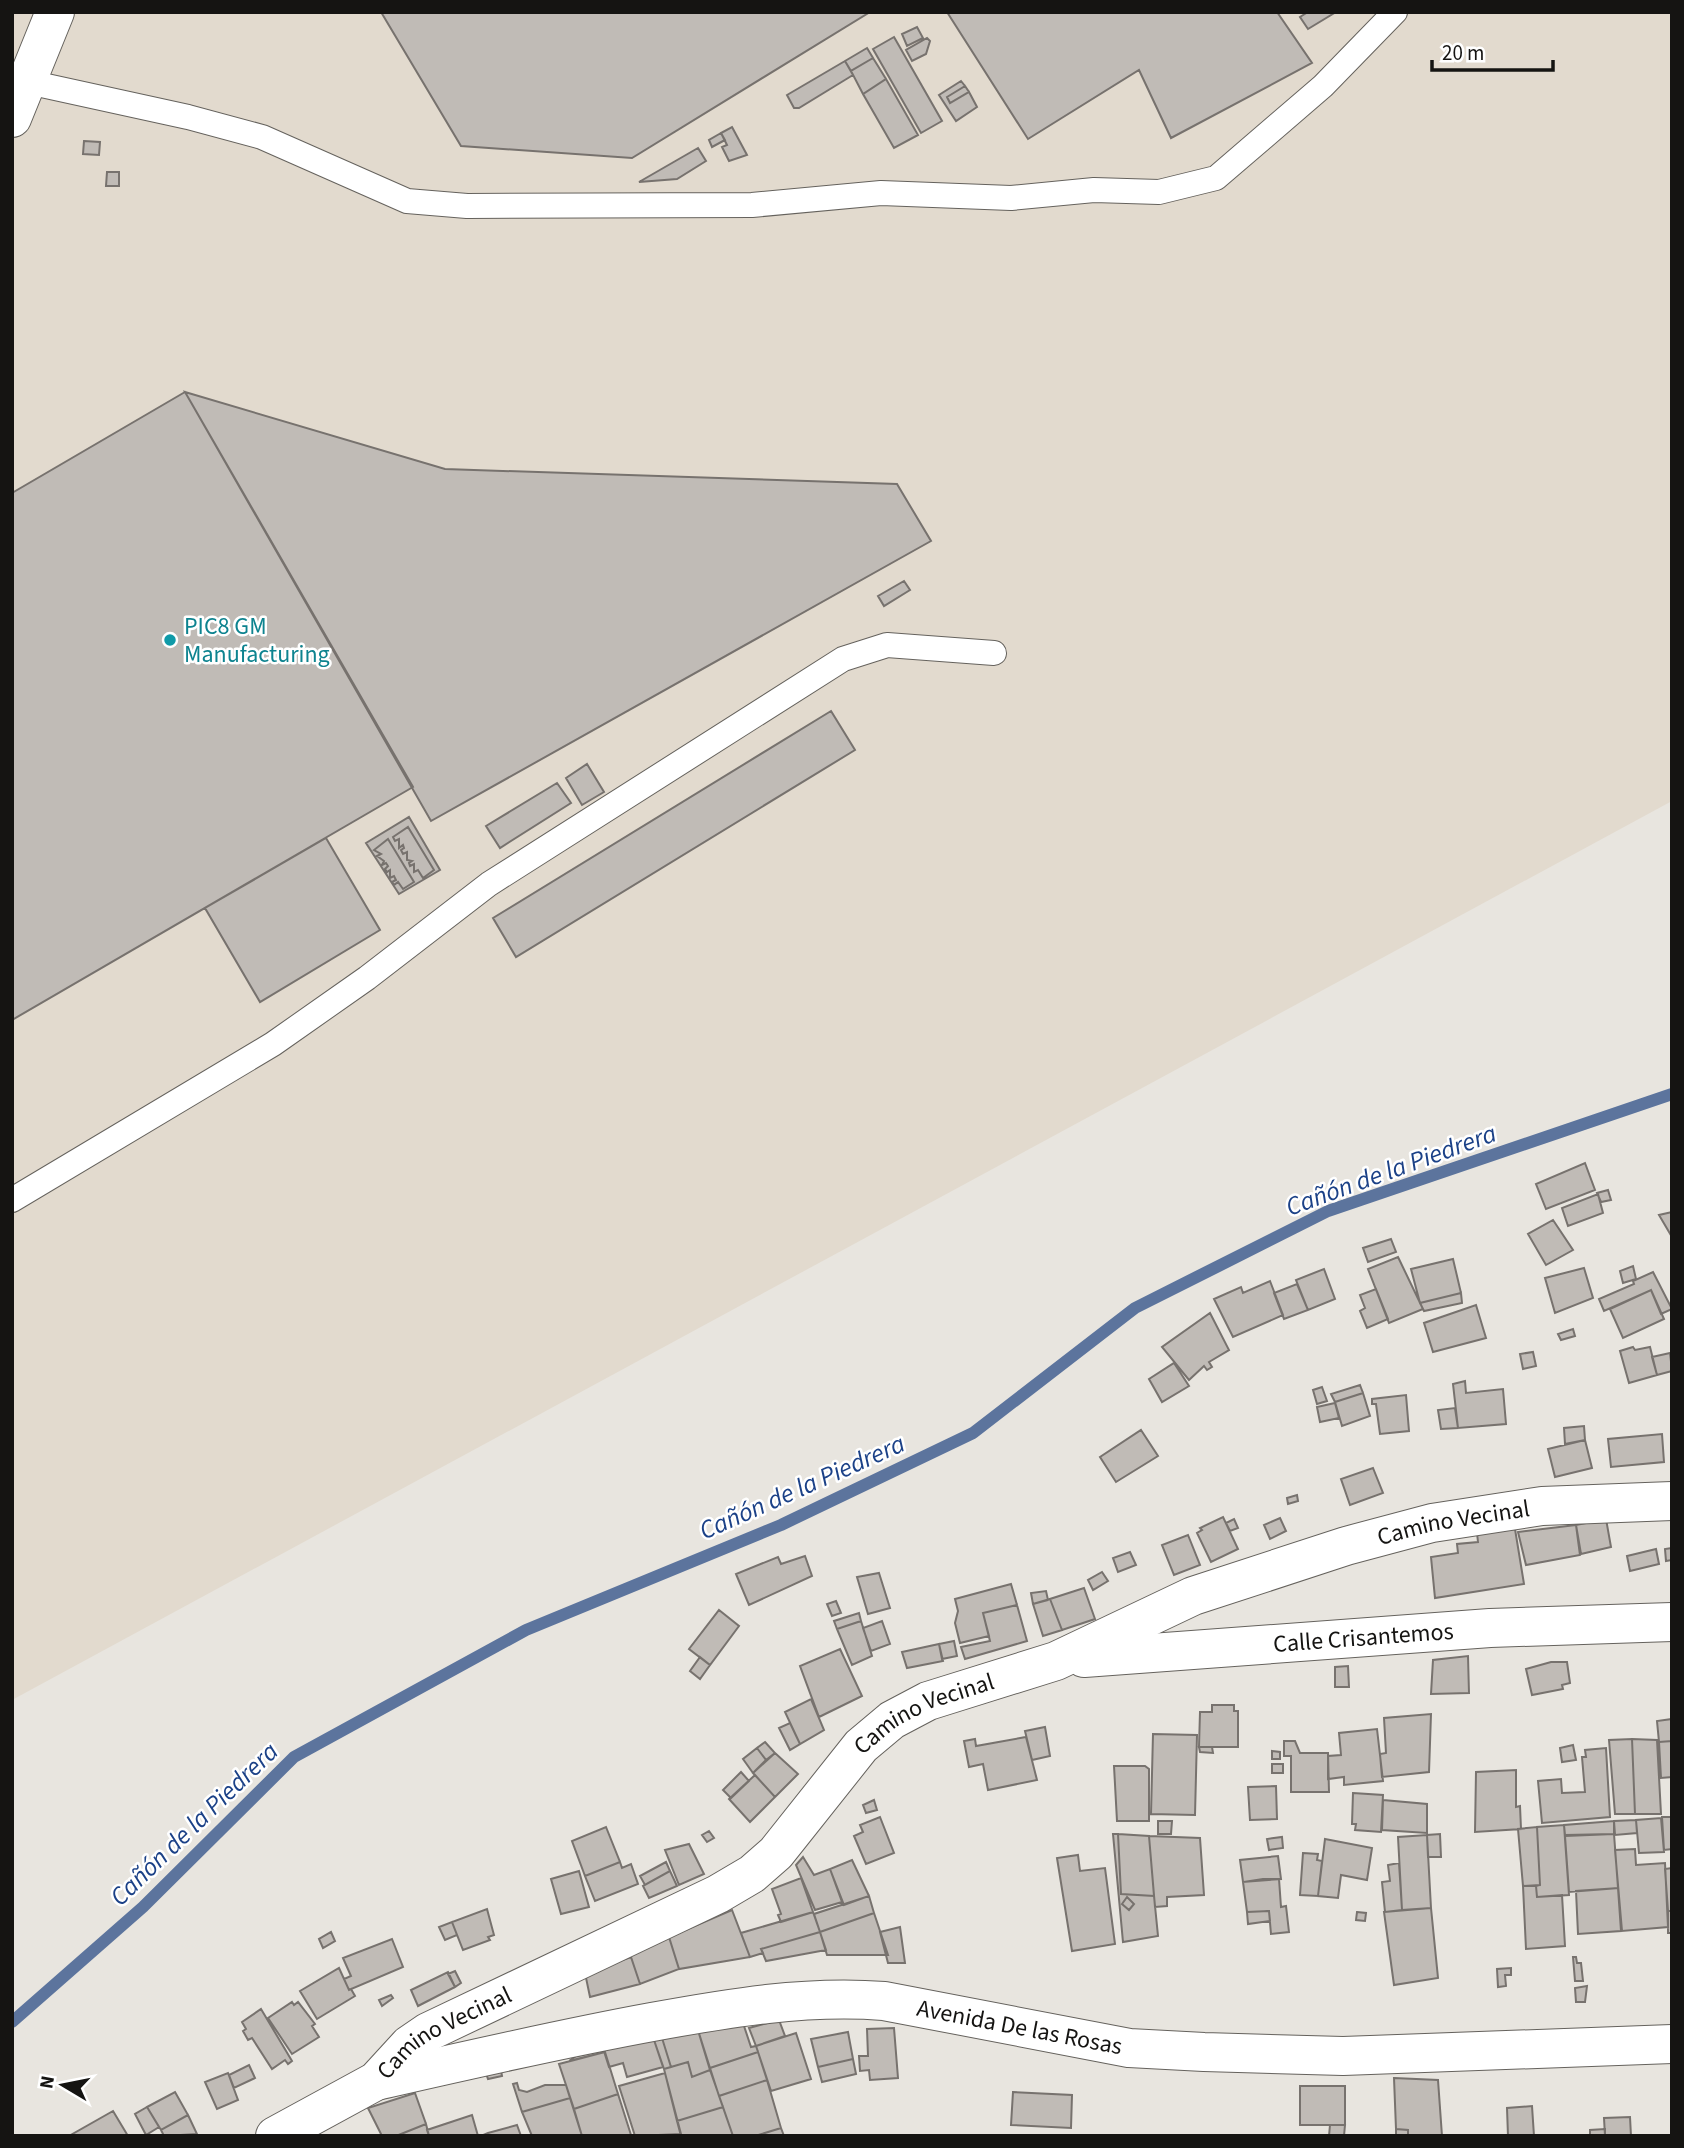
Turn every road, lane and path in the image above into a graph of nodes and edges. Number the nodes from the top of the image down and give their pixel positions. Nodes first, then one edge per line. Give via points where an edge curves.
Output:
1 (55, 12) edge
2 (1395, 12) edge
3 (28, 82) junction
4 (12, 118) edge
5 (994, 653) dead end
6 (12, 1200) edge
7 (1672, 1501) edge
8 (1672, 1622) edge
9 (1056, 1661) junction
10 (1672, 2044) edge
11 (376, 2081) junction
12 (275, 2136) edge

1 - 3 street
2 - 3 lane via 1323,86 1216,178 1158,192 1094,191 1011,198 881,193 752,205 407,201 262,137
3 - 4 street
5 - 6 lane via 887,645 844,659 489,884 272,1044
7 - 9 street, Camino Vecinal via 1542,1506 1419,1527 1193,1597
8 - 9 street, Calle Crisantemos via 1490,1628
9 - 11 street, Camino Vecinal via 928,1701 892,1720 861,1746 776,1853 752,1874 428,2032 409,2045
10 - 11 street, Avenida De las Rosas via 1343,2056 1141,2049 844,1998 749,2004 550,2040
11 - 12 street, Camino Vecinal

